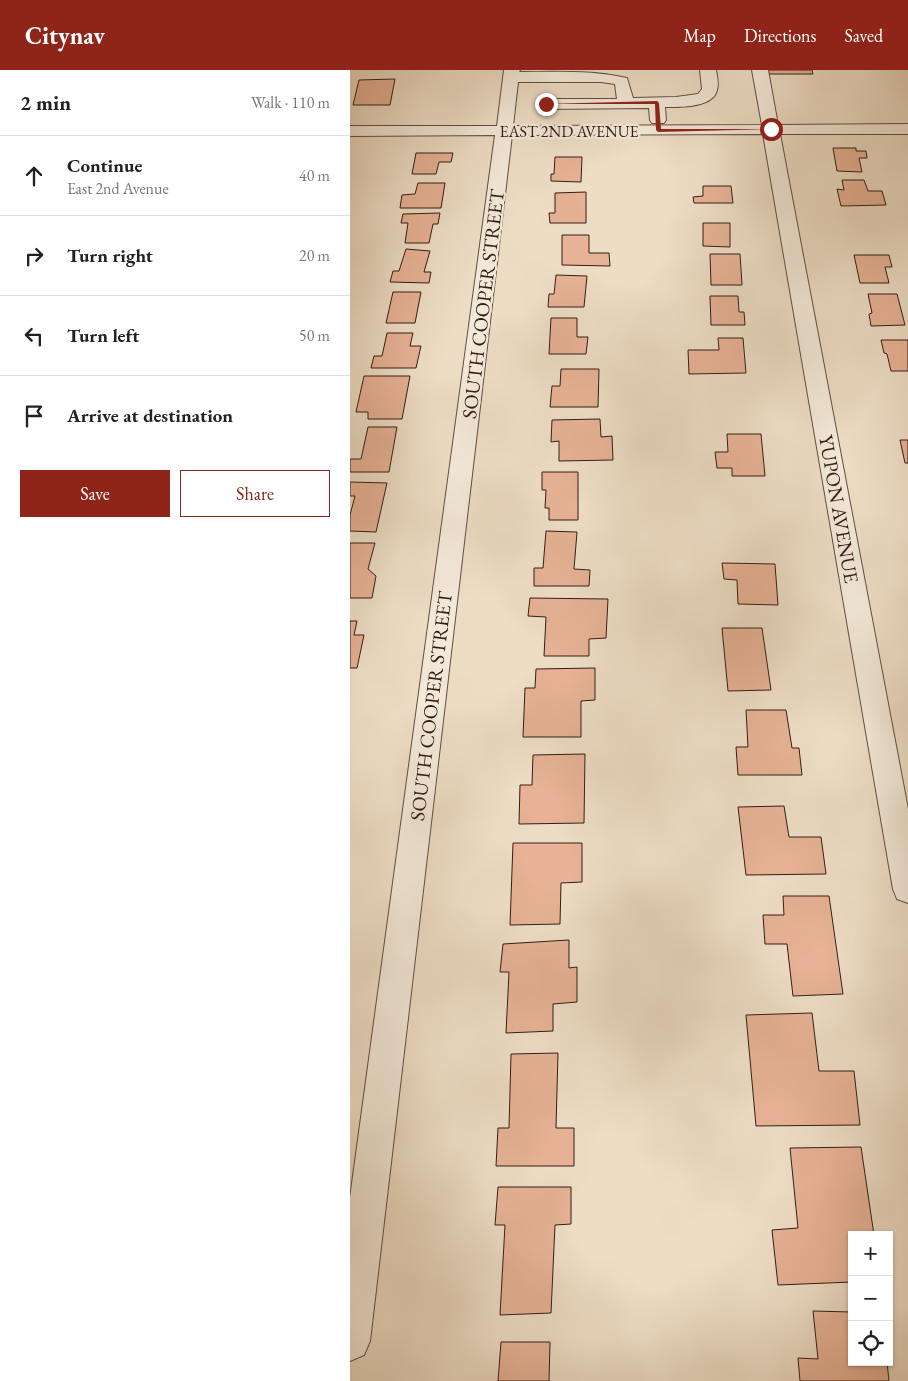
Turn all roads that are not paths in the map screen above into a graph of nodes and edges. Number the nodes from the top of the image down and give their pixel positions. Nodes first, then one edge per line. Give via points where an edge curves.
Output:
1 (708, 70) edge
2 (760, 70) edge
3 (512, 74) edge
4 (626, 103) junction
5 (657, 103) junction
6 (546, 104) dead end
7 (908, 128) edge
8 (771, 129) junction
9 (658, 130) junction
10 (505, 131) junction
11 (350, 132) edge
12 (908, 889) edge
13 (350, 1341) edge

1 - 5 street via 708,94 694,100
2 - 8 street, YUPON AVENUE
3 - 4 street via 601,77 622,82
3 - 10 street, SOUTH COOPER STREET
4 - 5 street
4 - 6 street
5 - 9 street
7 - 8 street, EAST 2ND AVENUE
8 - 9 street, EAST 2ND AVENUE
8 - 12 street, YUPON AVENUE
9 - 10 street, EAST 2ND AVENUE
10 - 11 street, EAST 2ND AVENUE
10 - 13 street, SOUTH COOPER STREET

